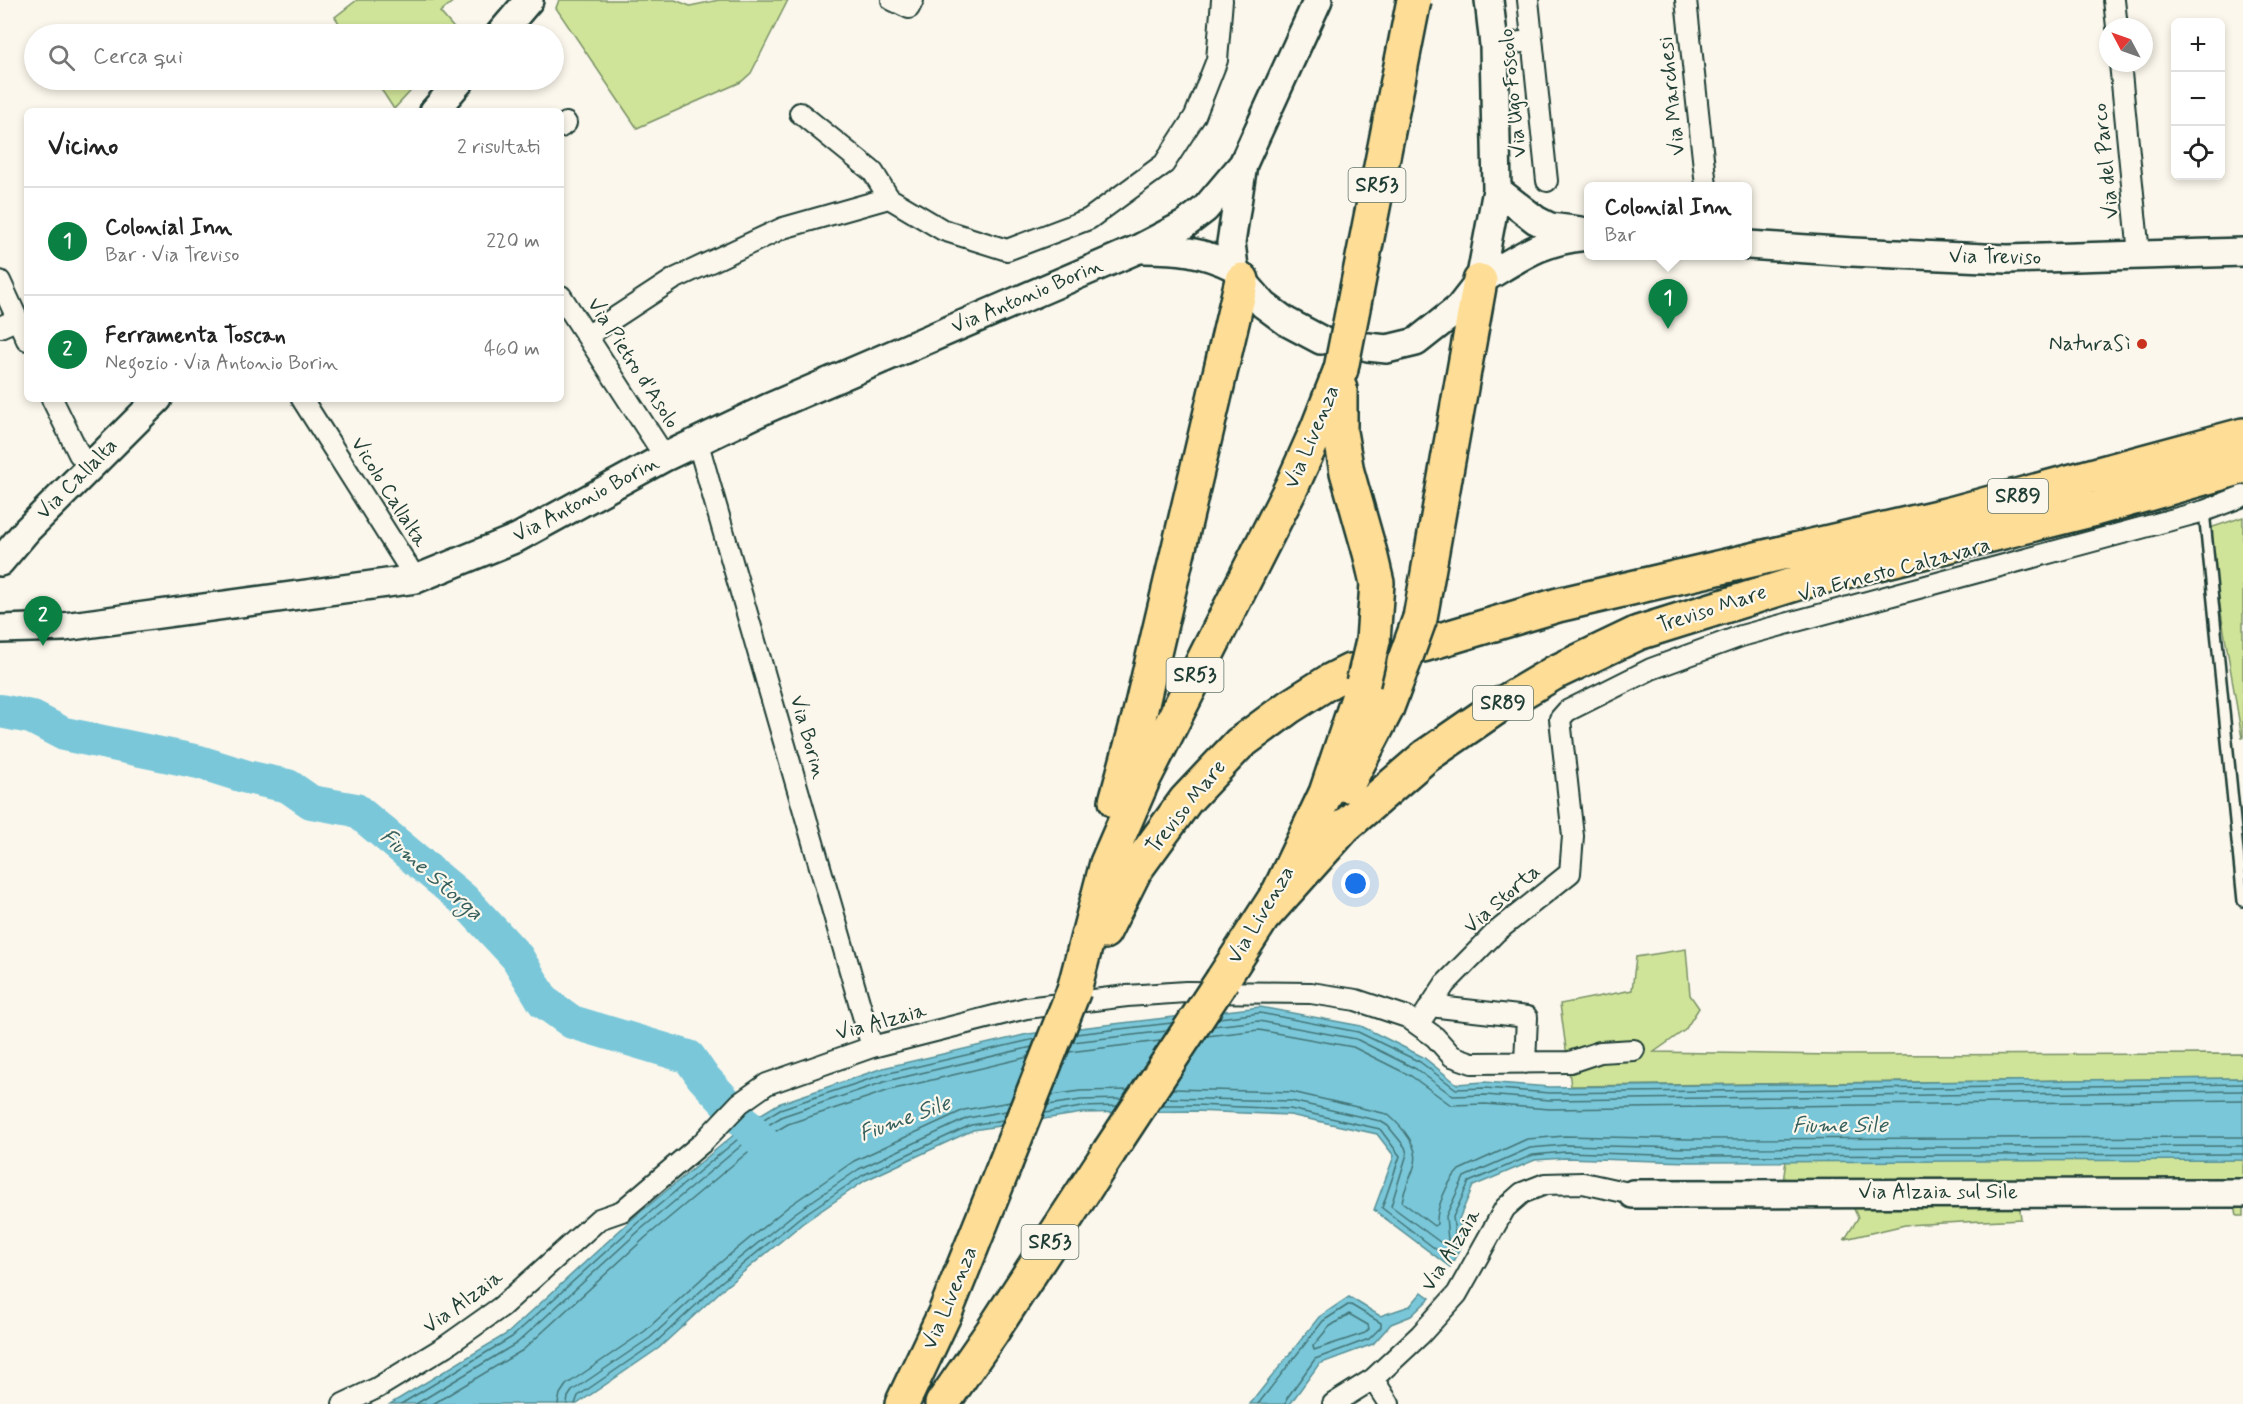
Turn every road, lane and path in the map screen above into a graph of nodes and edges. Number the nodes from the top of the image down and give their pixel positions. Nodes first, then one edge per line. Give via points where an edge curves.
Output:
1 (529, 0) edge
2 (892, 0) edge
3 (913, 0) edge
4 (1222, 0) edge
5 (1318, 0) edge
6 (1414, 0) edge
7 (1489, 0) edge
8 (1528, 0) edge
9 (1686, 0) edge
10 (2114, 0) edge
11 (2116, 18) edge
12 (509, 24) edge
13 (1531, 41) junction
14 (1494, 45) junction
15 (2121, 72) edge
16 (453, 90) edge
17 (439, 108) edge
18 (800, 113) dead end
19 (1243, 164) junction
20 (1548, 181) dead end
21 (1706, 182) edge
22 (1497, 190) junction
23 (889, 198) junction
24 (1584, 234) edge
25 (1584, 236) edge
26 (1752, 246) edge
27 (1138, 249) junction
28 (2243, 252) edge
29 (2139, 254) junction
30 (1238, 274) junction
31 (0, 281) edge
32 (1480, 281) junction
33 (564, 301) edge
34 (9, 323) edge
35 (587, 336) junction
36 (24, 337) edge
37 (1321, 340) dead end
38 (1368, 347) dead end
39 (1341, 369) junction
40 (53, 402) edge
41 (155, 402) edge
42 (304, 402) edge
43 (2243, 435) edge
44 (697, 440) junction
45 (665, 457) junction
46 (2243, 466) edge
47 (90, 467) junction
48 (2243, 496) edge
49 (2204, 511) junction
50 (0, 562) edge
51 (416, 579) junction
52 (0, 629) edge
53 (1416, 642) junction
54 (1356, 677) junction
55 (1567, 711) joint
56 (1107, 863) junction
57 (1292, 884) junction
58 (2243, 901) edge
59 (1265, 915) junction
60 (1074, 990) junction
61 (1430, 1006) junction
62 (1418, 1025) junction
63 (872, 1047) junction
64 (1634, 1050) dead end
65 (1525, 1064) junction
66 (2243, 1193) edge
67 (1633, 1194) joint
68 (1373, 1379) junction
69 (343, 1404) edge
70 (902, 1404) edge
71 (942, 1404) edge
72 (1333, 1404) edge
73 (1389, 1404) edge

1 - 12 main road
2 - 3 street via 909,8
4 - 23 street via 1217,60 1195,116 1164,164 1089,219 1007,250 943,230
5 - 19 main road
6 - 39 highway, SR53, bridge
7 - 14 main road
8 - 13 street, Via Ugo Foscolo
9 - 21 street, Via Marchesi
10 - 11 street
13 - 14 street
13 - 20 street, Via Ugo Foscolo
14 - 22 main road
15 - 29 street, Via del Parco
16 - 17 main road
18 - 23 street via 873,172
19 - 27 main road, Via Antonio Borin via 1205,209
19 - 30 main road via 1231,243
22 - 24 main road via 1536,220
22 - 32 main road
23 - 35 street via 783,228 674,279
25 - 32 main road via 1546,244
26 - 29 main road, Via Treviso via 2007,259
27 - 30 main road, Via Antonio Borin via 1194,251 1215,258
27 - 44 main road, Via Antonio Borin
28 - 29 main road, Via Treviso
30 - 37 main road via 1264,305
30 - 56 highway via 1139,717 1105,843
31 - 34 street
32 - 38 main road via 1459,308 1416,342 1387,349
32 - 53 highway
33 - 35 street, Via Pietro d'Asolo
34 - 36 street
35 - 45 street, Via Pietro d'Asolo
39 - 54 highway, Via Livenza / SR53, bridge via 1340,432 1377,583 1373,641
39 - 56 highway, Via Livenza / SR53 via 1292,486 1143,780
40 - 47 street via 79,454
41 - 47 main road, Via Callalta
42 - 51 street, Vicolo Callalta
43 - 53 highway, Treviso Mare / SR89 via 1950,514
44 - 45 main road, Via Antonio Borin
44 - 63 street, Via Borin
45 - 51 main road, Via Antonio Borin via 517,538
46 - 57 highway, Treviso Mare / SR89 via 2095,509 1798,583 1638,633 1500,705 1426,756 1346,826
47 - 50 main road, Via Callalta
48 - 49 street, Via Ernesto Calzavara
49 - 55 street, Via Ernesto Calzavara via 1741,636 1651,669
49 - 58 lane
51 - 52 main road, Via Antonio Borin via 64,627
53 - 57 highway via 1386,710
54 - 59 highway, Via Livenza / SR53 via 1326,793
54 - 60 highway, Treviso Mare via 1330,681 1289,707 1239,744 1186,800 1135,870
55 - 61 street, Via Storta via 1560,719 1573,836 1570,873 1496,932 1445,984
56 - 60 highway, Via Livenza / SR53
57 - 59 highway, Treviso Mare / SR89
59 - 71 highway, Via Livenza / SR53, bridge
60 - 70 highway, Via Livenza / SR53, bridge via 945,1313
61 - 62 street, Via Storta
61 - 65 street via 1527,1017
62 - 63 street, Via Alzaia via 1407,1017 1356,1000 1311,993 1186,992 1026,1008
62 - 65 street, Via Alzaia via 1436,1037 1452,1056 1473,1063
63 - 69 street, Via Alzaia via 767,1084 740,1103 702,1143 622,1211 599,1219 501,1307 446,1346
64 - 65 street, Via Alzaia via 1600,1052 1570,1062
66 - 67 main road, Via Alzaia sul Sile
67 - 68 street, Via Alzaia via 1583,1183 1545,1184 1522,1193 1505,1208 1457,1294
68 - 72 street, Via Alzaia
68 - 73 street

